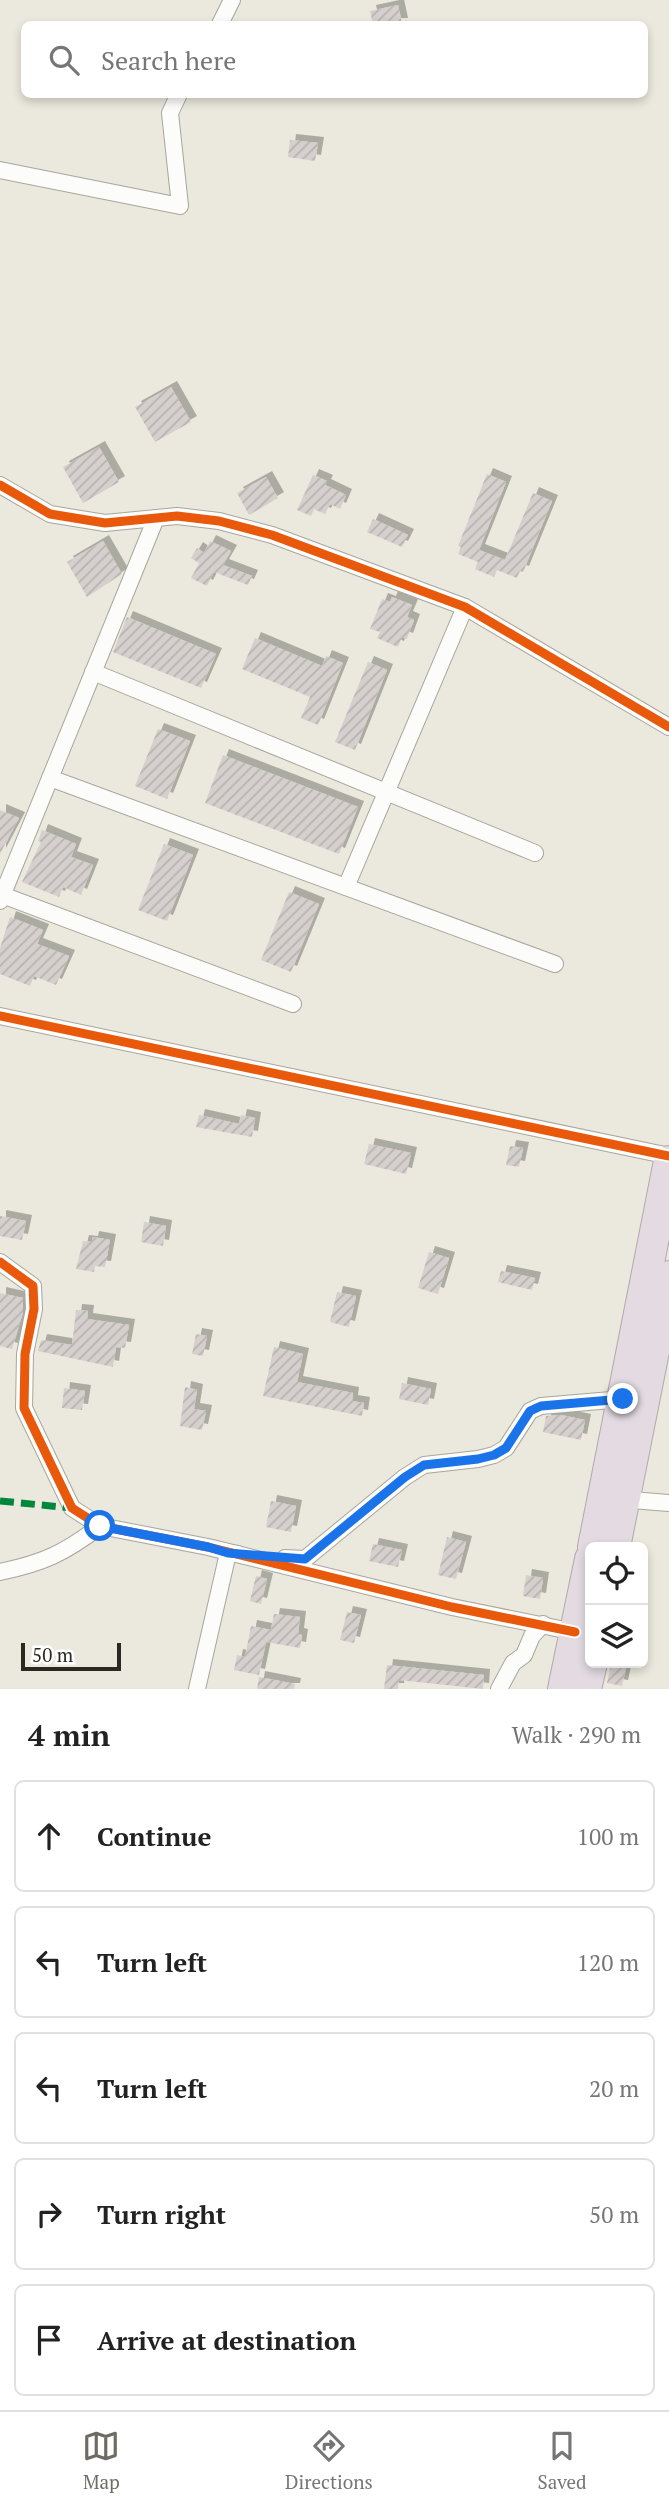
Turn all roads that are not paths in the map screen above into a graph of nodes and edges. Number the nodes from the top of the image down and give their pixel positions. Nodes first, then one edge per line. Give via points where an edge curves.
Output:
1 (232, 0) edge
2 (222, 21) edge
3 (177, 98) edge
4 (0, 170) edge
5 (0, 485) edge
6 (156, 518) junction
7 (465, 607) junction
8 (93, 672) junction
9 (669, 727) edge
10 (50, 778) junction
11 (388, 793) junction
12 (535, 853) dead end
13 (346, 887) junction
14 (1, 898) edge
15 (555, 964) dead end
16 (293, 1004) dead end
17 (0, 1016) edge
18 (669, 1156) edge
19 (669, 1161) edge
20 (0, 1262) edge
21 (669, 1276) edge
22 (623, 1399) junction
23 (614, 1498) junction
24 (669, 1503) edge
25 (100, 1526) junction
26 (595, 1542) edge
27 (615, 1542) edge
28 (228, 1553) junction
29 (0, 1572) edge
30 (586, 1605) edge
31 (544, 1624) junction
32 (583, 1633) edge
33 (591, 1668) edge
34 (197, 1689) edge
35 (499, 1689) edge
36 (564, 1689) edge
37 (586, 1689) edge

1 - 2 street
3 - 4 street via 170,113 180,206
5 - 6 street via 50,514 105,523
6 - 7 street via 219,521 272,534
6 - 8 street
7 - 9 street
7 - 11 street
8 - 10 street
8 - 11 street
10 - 13 street
10 - 14 street
11 - 12 street
11 - 13 street
13 - 15 street
14 - 16 street
17 - 18 street
19 - 22 highway
20 - 25 street via 33,1286 24,1408 72,1508
21 - 23 highway
22 - 23 highway
22 - 28 street via 541,1406 530,1411 506,1448 478,1459 424,1465 305,1559
23 - 24 street
23 - 26 highway
23 - 27 highway
25 - 28 street
25 - 29 street via 41,1564
28 - 31 street via 452,1607
28 - 34 street
30 - 32 highway
31 - 32 street
31 - 35 street
32 - 36 highway
33 - 37 highway

